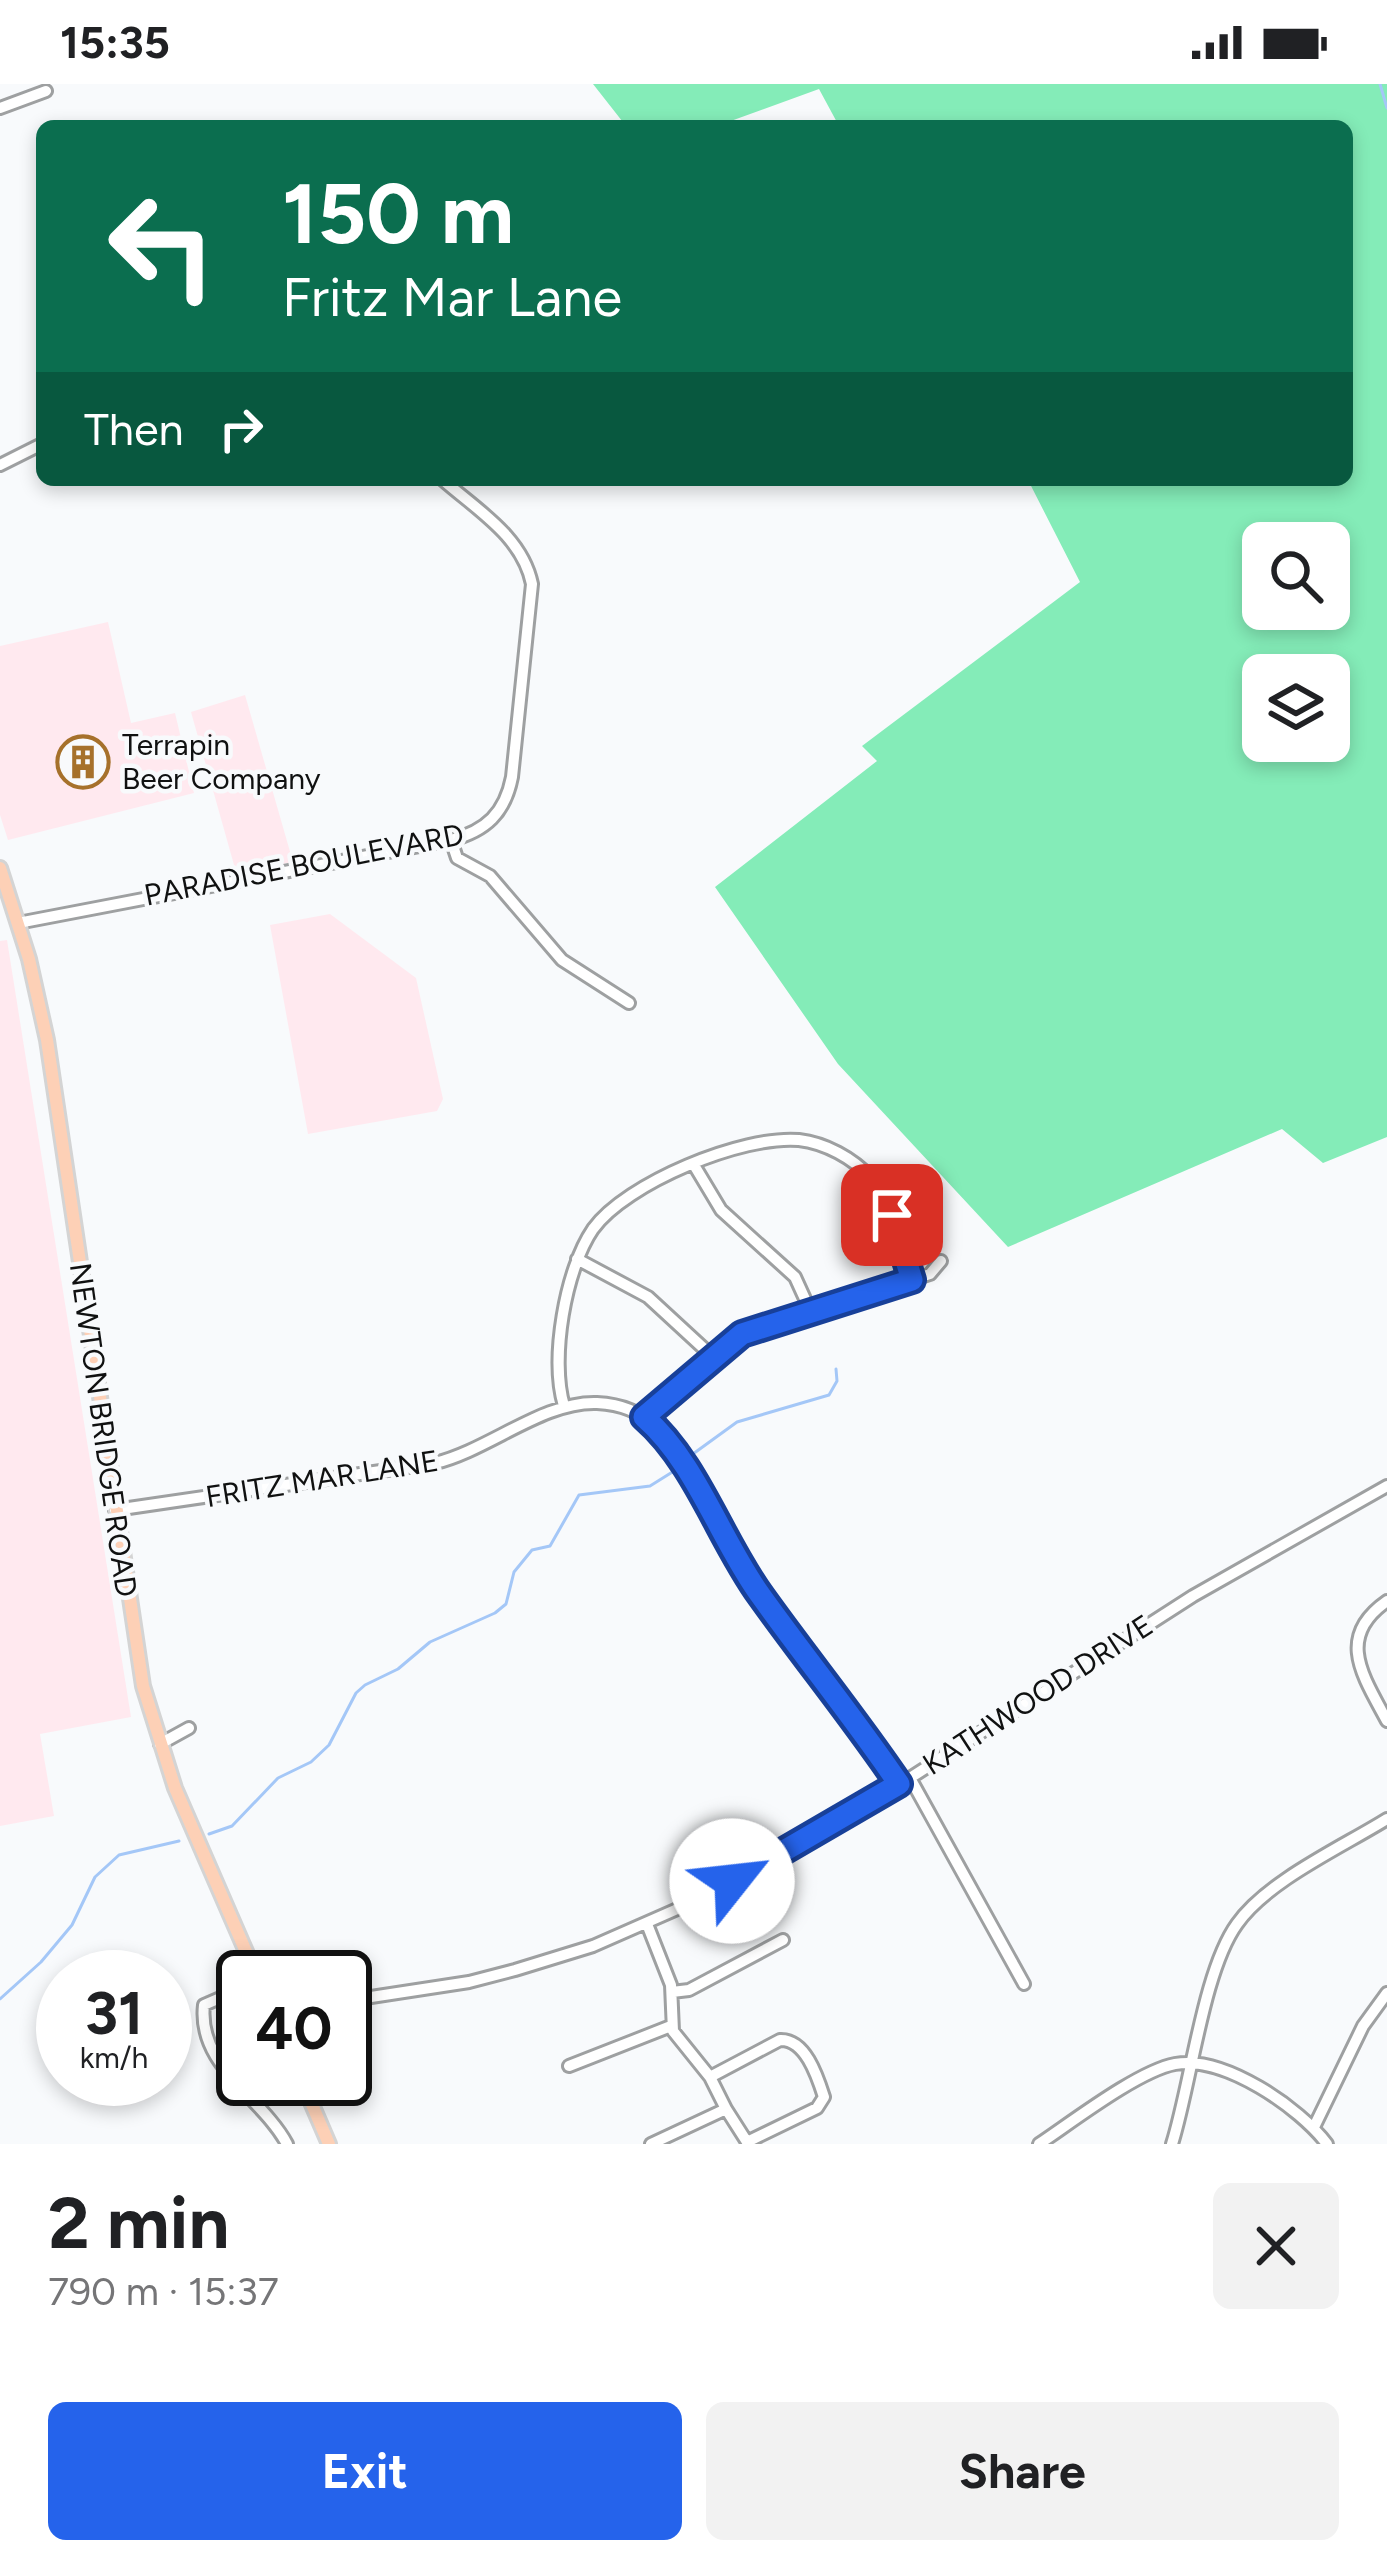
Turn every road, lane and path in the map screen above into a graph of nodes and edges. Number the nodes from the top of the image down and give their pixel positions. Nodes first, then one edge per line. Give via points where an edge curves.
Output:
1 (46, 91) dead end
2 (0, 108) edge
3 (36, 447) edge
4 (0, 465) edge
5 (449, 486) edge
6 (451, 840) junction
7 (0, 868) edge
8 (18, 923) junction
9 (629, 1003) dead end
10 (694, 1165) junction
11 (578, 1259) junction
12 (941, 1261) dead end
13 (912, 1280) junction
14 (811, 1310) junction
15 (712, 1357) junction
16 (564, 1406) junction
17 (644, 1417) junction
18 (1387, 1486) edge
19 (115, 1510) junction
20 (1387, 1601) edge
21 (1387, 1720) edge
22 (189, 1728) dead end
23 (160, 1744) junction
24 (905, 1780) junction
25 (1387, 1819) edge
26 (647, 1924) junction
27 (783, 1940) dead end
28 (245, 1950) edge
29 (1024, 1984) dead end
30 (672, 1992) junction
31 (1387, 1993) edge
32 (372, 1997) edge
33 (216, 2000) edge
34 (671, 2026) junction
35 (216, 2056) edge
36 (1194, 2063) junction
37 (569, 2066) dead end
38 (710, 2078) junction
39 (257, 2106) edge
40 (313, 2106) edge
41 (726, 2109) junction
42 (1314, 2127) junction
43 (287, 2144) edge
44 (329, 2144) edge
45 (651, 2144) edge
46 (1039, 2144) edge
47 (1172, 2144) edge
48 (1327, 2144) edge

1 - 2 street
3 - 4 street
5 - 6 street, PARADISE BOULEVARD via 514,541 532,584 509,791 489,823
6 - 8 street, PARADISE BOULEVARD
6 - 9 street via 457,858 490,876 562,960
7 - 8 main road, NEWTON BRIDGE ROAD
8 - 19 main road, NEWTON BRIDGE ROAD via 50,1058
10 - 11 street via 618,1202
10 - 13 street via 775,1141 806,1141 845,1157 886,1201
10 - 14 street via 722,1210 796,1277
11 - 15 street via 648,1297
11 - 16 street via 560,1359
12 - 13 street
13 - 14 street
14 - 15 street via 742,1334
15 - 17 street
16 - 17 street, FRITZ MAR LANE via 606,1403
16 - 19 street, FRITZ MAR LANE via 435,1463
17 - 24 street via 761,1596
18 - 24 street, KATHWOOD DRIVE via 1192,1596
19 - 23 main road, NEWTON BRIDGE ROAD via 134,1645
20 - 21 street via 1366,1619 1357,1642 1362,1673
22 - 23 street
23 - 28 main road, NEWTON BRIDGE ROAD
24 - 26 street, KATHWOOD DRIVE
24 - 29 street
25 - 36 street via 1277,1888 1236,1925
26 - 30 street
26 - 32 street, KATHWOOD DRIVE via 470,1982
27 - 30 street
30 - 34 street
31 - 42 street
33 - 35 street via 204,2005
34 - 37 street
34 - 38 street
36 - 42 street via 1247,2081
36 - 46 street via 1155,2071
36 - 47 street
38 - 41 street
38 - 41 street via 792,2040 824,2097 747,2142
39 - 43 street
40 - 44 main road
41 - 45 street
42 - 48 street

